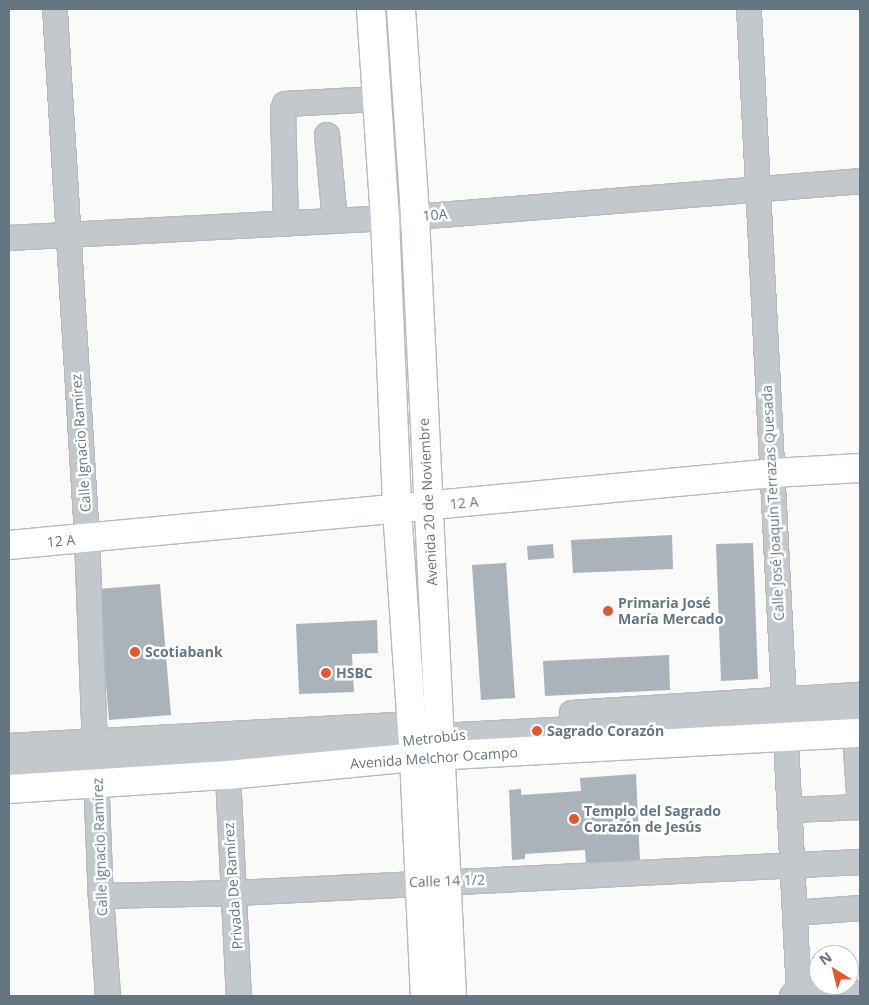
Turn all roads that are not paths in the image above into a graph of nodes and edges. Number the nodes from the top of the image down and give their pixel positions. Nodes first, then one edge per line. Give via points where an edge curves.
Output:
1 (55, 9) edge
2 (371, 9) edge
3 (401, 9) edge
4 (749, 9) edge
5 (377, 99) junction
6 (327, 135) dead end
7 (860, 181) edge
8 (758, 188) junction
9 (415, 217) junction
10 (385, 218) junction
11 (335, 221) junction
12 (286, 224) junction
13 (67, 236) junction
14 (9, 238) edge
15 (860, 468) edge
16 (773, 473) junction
17 (428, 507) junction
18 (397, 509) junction
19 (87, 539) junction
20 (9, 545) edge
21 (860, 695) edge
22 (786, 719) junction
23 (858, 727) edge
24 (425, 740) junction
25 (9, 746) edge
26 (97, 761) junction
27 (9, 767) edge
28 (228, 775) junction
29 (9, 789) edge
30 (860, 807) edge
31 (791, 810) junction
32 (860, 862) edge
33 (794, 867) junction
34 (432, 882) junction
35 (236, 893) junction
36 (100, 896) junction
37 (860, 908) edge
38 (795, 913) junction
39 (860, 993) edge
40 (108, 996) edge
41 (239, 996) edge
42 (425, 996) edge
43 (452, 996) edge
44 (792, 996) edge
45 (798, 996) edge

1 - 13 street, Calle Ignacio Ramírez
2 - 5 main road, Avenida 20 de Noviembre
3 - 9 main road, Avenida 20 de Noviembre
4 - 8 street, Calle José Joaquín Terrazas Quesada
5 - 10 main road, Avenida 20 de Noviembre
5 - 12 street via 285,104
6 - 11 street
7 - 8 street, 10A
8 - 9 street, 10A
8 - 16 street, Calle José Joaquín Terrazas Quesada
9 - 10 street, 10A
9 - 17 main road, Avenida 20 de Noviembre
10 - 11 street, 10A
10 - 18 main road, Avenida 20 de Noviembre
11 - 12 street, 10A
12 - 13 street, 10A
13 - 14 street, 10A
13 - 19 street, Calle Ignacio Ramírez
15 - 16 main road, 12 A
16 - 17 main road, 12 A
16 - 22 street, Calle José Joaquín Terrazas Quesada
17 - 18 main road, 12 A
17 - 24 main road, Avenida 20 de Noviembre
18 - 19 main road, 12 A
18 - 24 main road, Avenida 20 de Noviembre
19 - 20 main road, 12 A
19 - 26 street, Calle Ignacio Ramírez
21 - 22 street, Avenida Melchor Ocampo
22 - 23 main road, Avenida Melchor Ocampo
22 - 24 main road, Avenida Melchor Ocampo
22 - 24 street, Avenida Melchor Ocampo
22 - 31 street, Calle José Joaquín Terrazas Quesada
23 - 30 street
24 - 26 street, Avenida Melchor Ocampo
24 - 28 main road, Avenida Melchor Ocampo
24 - 34 main road, Avenida 20 de Noviembre
25 - 26 street, Avenida Melchor Ocampo
26 - 27 street
26 - 28 main road, Avenida Melchor Ocampo
26 - 29 main road, Avenida Melchor Ocampo
26 - 36 street, Calle Ignacio Ramírez
28 - 35 street, Privada De Ramírez via 228,825
30 - 31 street
31 - 33 street, Calle José Joaquín Terrazas Quesada
32 - 33 street, Calle 14 1/2
33 - 34 street, Calle 14 1/2
33 - 38 street, Calle José Joaquín Terrazas Quesada
34 - 35 street, Calle 14 1/2
34 - 42 main road, Avenida 20 de Noviembre
34 - 43 main road, Avenida 20 de Noviembre
35 - 36 street, Calle 14 1/2
35 - 41 street, Privada De Ramírez
36 - 40 street, Calle Ignacio Ramírez
37 - 38 street
38 - 45 street, Calle José Joaquín Terrazas Quesada
39 - 45 street
44 - 45 street

